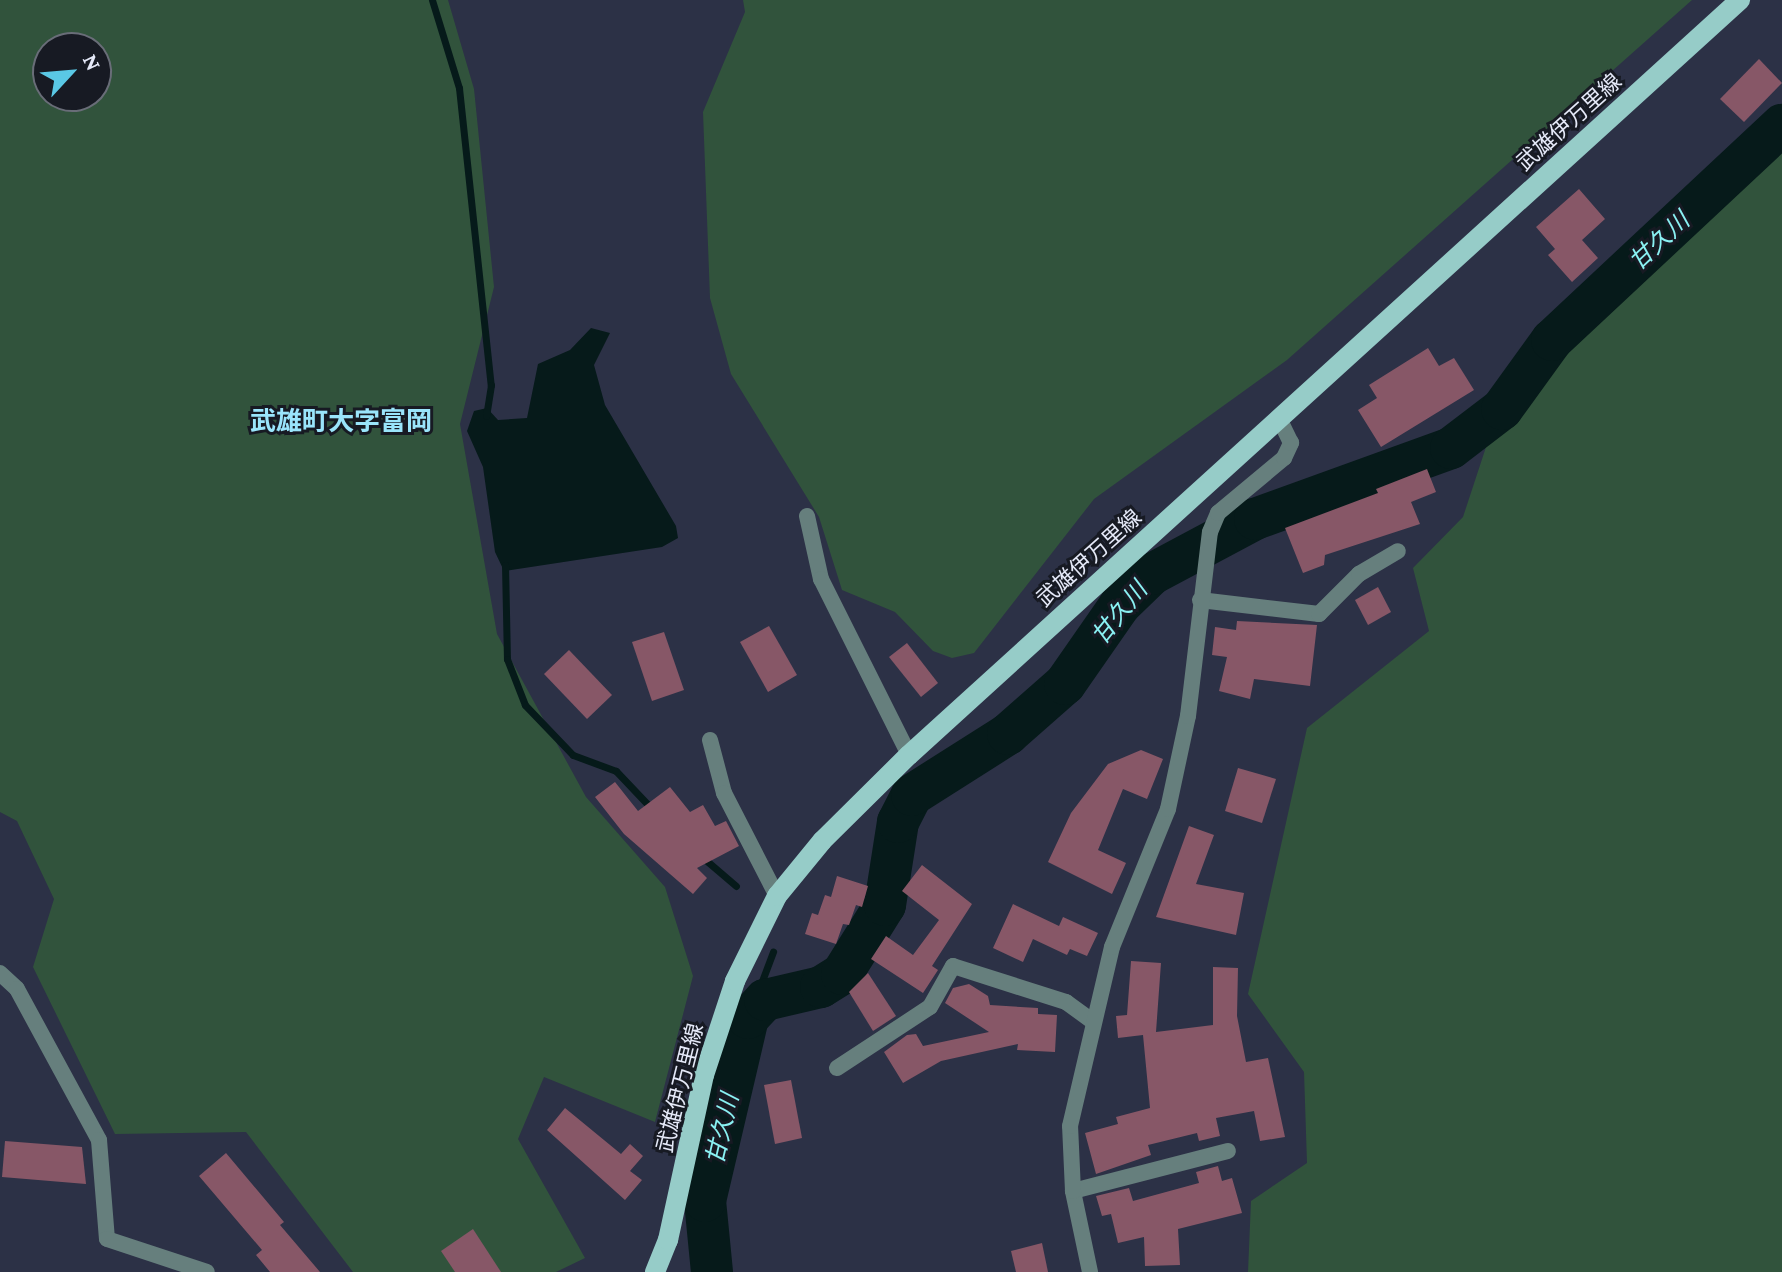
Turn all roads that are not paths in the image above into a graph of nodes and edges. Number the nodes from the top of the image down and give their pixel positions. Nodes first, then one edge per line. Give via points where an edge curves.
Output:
1 (1740, 0) edge
2 (1279, 418) junction
3 (807, 516) dead end
4 (1398, 551) dead end
5 (1200, 600) junction
6 (710, 740) dead end
7 (909, 755) junction
8 (777, 896) junction
9 (0, 973) edge
10 (1094, 1022) junction
11 (837, 1068) dead end
12 (1228, 1151) dead end
13 (1073, 1191) junction
14 (207, 1272) edge
15 (655, 1272) edge
16 (1090, 1272) edge

1 - 2 main road, 武雄伊万里線
2 - 5 street via 1291,443 1284,458 1218,513
2 - 7 main road, 武雄伊万里線
3 - 7 street via 821,579
4 - 5 street via 1359,574 1319,614
5 - 10 street via 1188,716 1168,809 1112,947
6 - 8 street via 724,793
7 - 8 main road, 武雄伊万里線 via 822,841
8 - 15 main road, 武雄伊万里線 via 735,981 704,1075 668,1240
9 - 14 street via 17,989 99,1140 107,1239
10 - 11 street via 1066,1002 953,966 930,1007
10 - 13 street via 1070,1126
12 - 13 street
13 - 16 street

